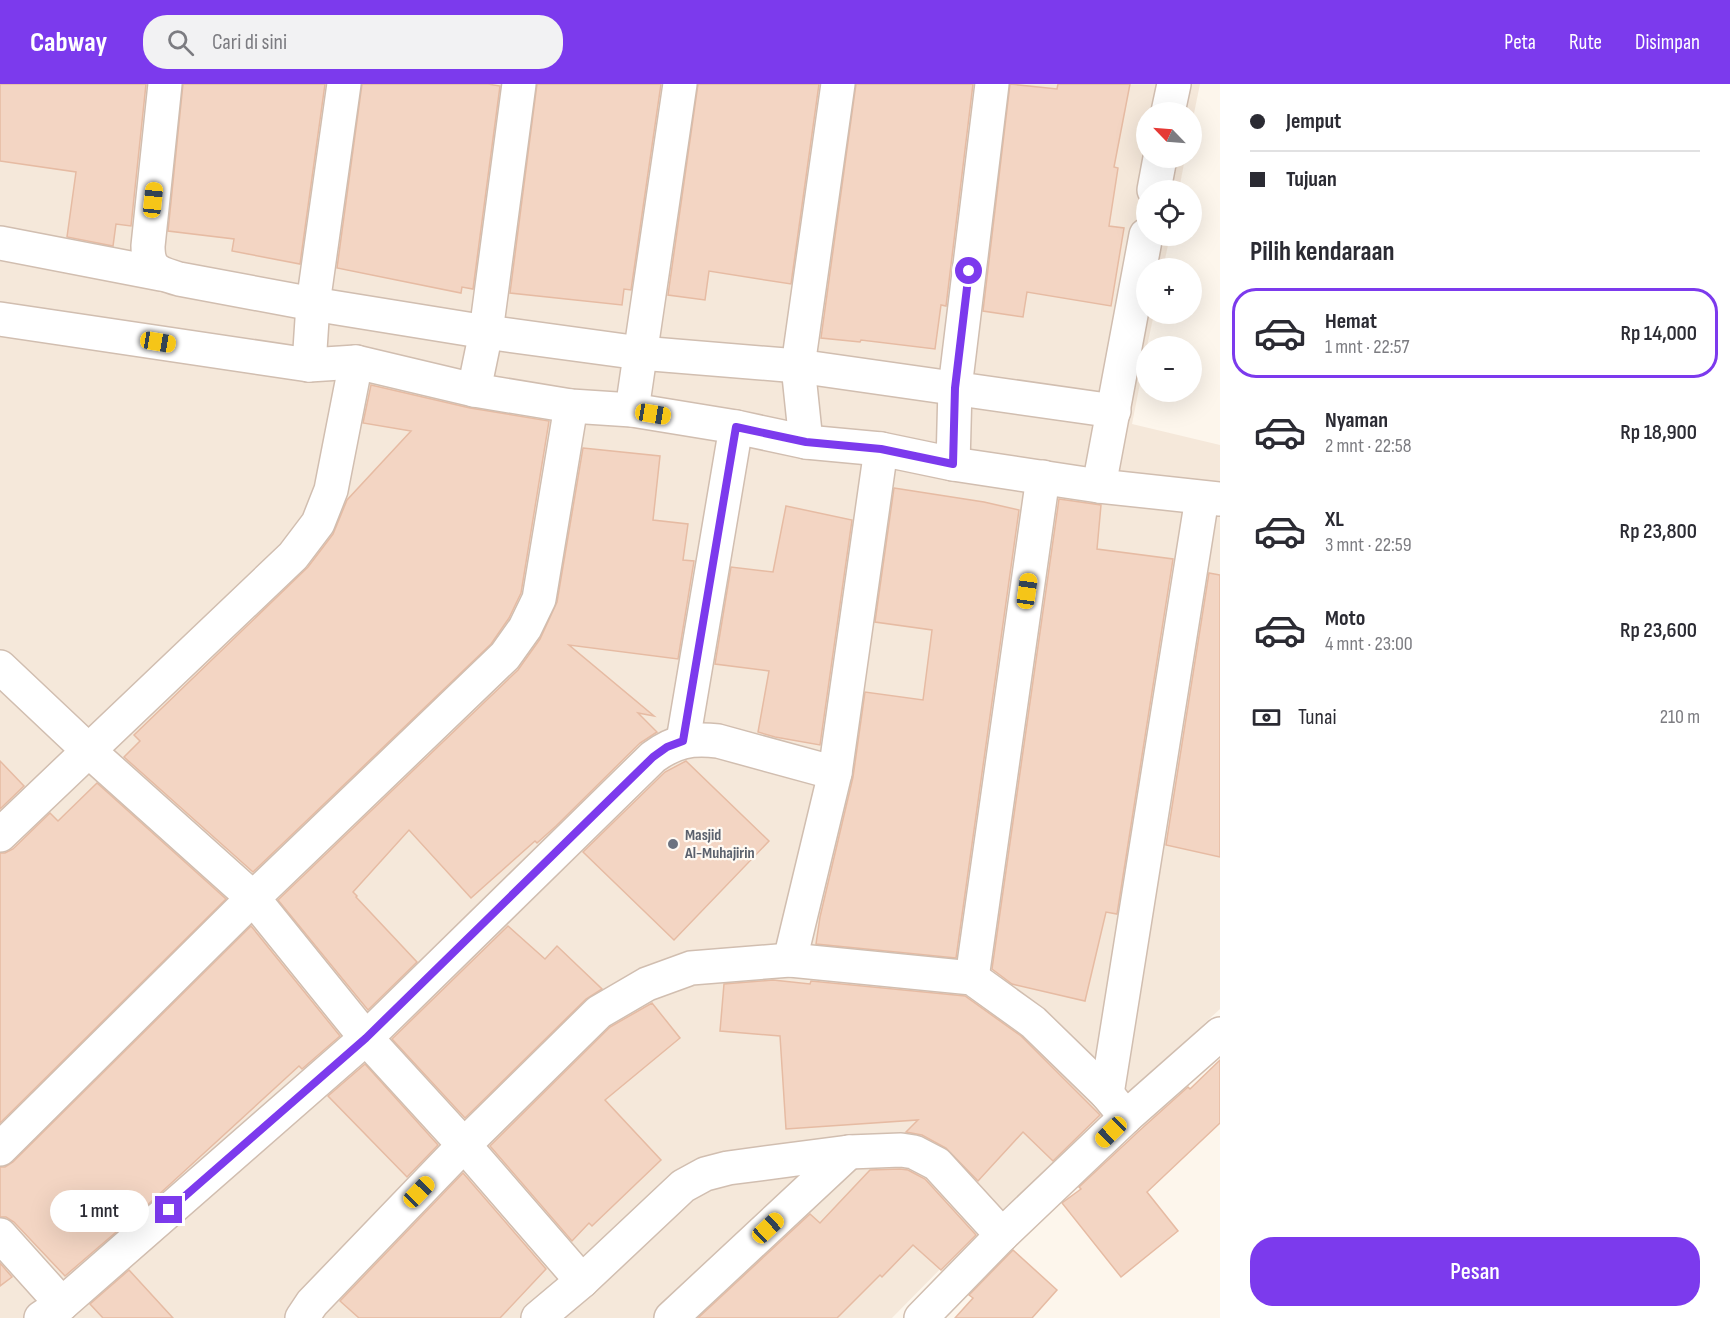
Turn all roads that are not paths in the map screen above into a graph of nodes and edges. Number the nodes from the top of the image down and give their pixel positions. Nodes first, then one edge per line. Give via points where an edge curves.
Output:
1 (165, 84) edge
2 (344, 84) edge
3 (519, 84) edge
4 (680, 84) edge
5 (838, 84) edge
6 (992, 84) edge
7 (1174, 84) edge
8 (1170, 102) edge
9 (0, 243) edge
10 (1144, 246) edge
11 (161, 274) junction
12 (313, 304) junction
13 (0, 319) edge
14 (486, 332) junction
15 (640, 352) junction
16 (356, 362) junction
17 (309, 365) junction
18 (798, 366) junction
19 (955, 388) junction
20 (474, 390) junction
21 (571, 406) junction
22 (632, 410) junction
23 (1114, 411) junction
24 (736, 427) junction
25 (806, 442) junction
26 (881, 449) junction
27 (953, 464) junction
28 (1043, 477) junction
29 (1099, 486) junction
30 (1211, 498) edge
31 (0, 667) edge
32 (683, 741) junction
33 (89, 751) junction
34 (835, 772) junction
35 (0, 835) edge
36 (254, 898) junction
37 (790, 960) junction
38 (972, 978) junction
39 (1220, 1034) edge
40 (366, 1038) junction
41 (1116, 1106) junction
42 (465, 1145) junction
43 (0, 1149) edge
44 (849, 1152) junction
45 (0, 1235) edge
46 (1002, 1235) junction
47 (582, 1281) junction
48 (51, 1311) edge
49 (302, 1318) edge
50 (538, 1318) edge
51 (671, 1318) edge
52 (921, 1318) edge

1 - 11 street via 148,246 148,258
2 - 12 street
3 - 14 street
4 - 15 street
5 - 18 street
6 - 19 street
7 - 8 street
9 - 11 street
10 - 23 street
11 - 12 street
12 - 14 street
12 - 17 street
13 - 17 street
14 - 15 street
14 - 20 street
15 - 18 street
15 - 22 street
16 - 17 street
16 - 20 street
16 - 33 street via 331,490 318,523 292,556
18 - 19 street
18 - 25 street
19 - 23 street
19 - 27 street
20 - 21 street
21 - 22 street
21 - 36 street via 539,599 525,628 505,656
22 - 24 street
23 - 29 street
24 - 25 street
24 - 32 street
25 - 26 street
26 - 27 street
26 - 34 street
27 - 28 street
28 - 29 street
28 - 38 street
29 - 30 street
30 - 41 street
31 - 33 street
32 - 34 street via 718,741
32 - 40 street via 653,757
33 - 35 street
33 - 36 street
34 - 37 street
36 - 40 street
36 - 43 street
37 - 38 street
37 - 42 street via 691,968 647,984 599,1012
38 - 41 street via 1033,1022
39 - 41 street
40 - 42 street
40 - 48 street
41 - 46 street
42 - 47 street
42 - 49 street via 312,1303
44 - 46 street via 901,1150 925,1157 937,1164
44 - 47 street via 728,1167 705,1174 683,1186
44 - 51 street
45 - 48 street
46 - 52 street
47 - 50 street

